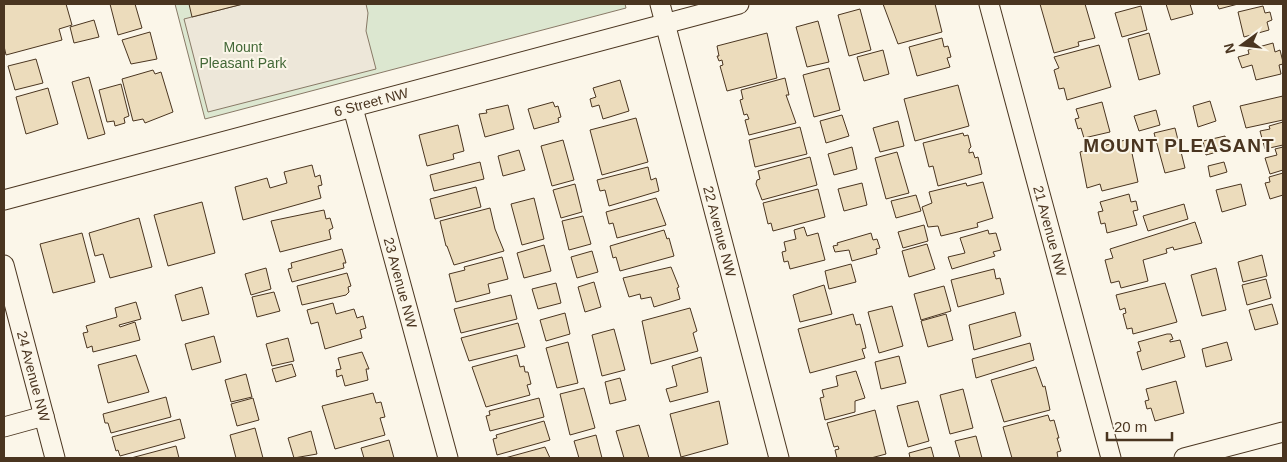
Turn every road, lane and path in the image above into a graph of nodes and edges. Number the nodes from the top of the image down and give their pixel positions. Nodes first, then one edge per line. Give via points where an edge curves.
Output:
1 (660, 4) edge
2 (739, 4) edge
3 (988, 4) edge
4 (665, 24) junction
5 (353, 108) junction
6 (4, 200) edge
7 (4, 264) edge
8 (44, 416) junction
9 (4, 427) edge
10 (1283, 432) edge
11 (55, 458) edge
12 (448, 458) edge
13 (779, 458) edge
14 (1111, 458) edge
15 (1184, 458) edge

1 - 4 street, 22 Avenue NW
2 - 4 street, 6 Street NW
3 - 14 street, 21 Avenue NW
4 - 5 street, 6 Street NW
4 - 13 street, 22 Avenue NW
5 - 6 street, 6 Street NW
5 - 12 street, 23 Avenue NW
7 - 8 street, 24 Avenue NW
8 - 9 street
8 - 11 street, 24 Avenue NW
10 - 15 street

